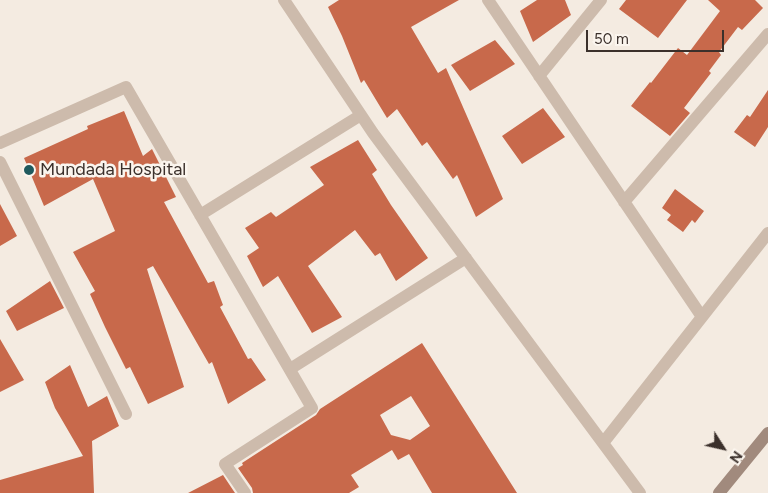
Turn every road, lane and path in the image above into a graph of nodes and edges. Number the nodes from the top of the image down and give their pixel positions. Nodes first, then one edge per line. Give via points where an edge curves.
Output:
1 (284, 0) edge
2 (488, 0) edge
3 (601, 0) edge
4 (768, 34) edge
5 (539, 76) junction
6 (361, 115) junction
7 (0, 143) edge
8 (0, 162) edge
9 (624, 202) junction
10 (200, 215) junction
11 (768, 233) edge
12 (466, 258) junction
13 (702, 317) junction
14 (290, 369) junction
15 (126, 414) dead end
16 (766, 438) edge
17 (603, 443) junction
18 (245, 493) edge
19 (640, 493) edge
20 (719, 493) edge

1 - 6 street
2 - 5 street
3 - 5 street
4 - 9 street
5 - 9 street
6 - 10 street
6 - 12 street
7 - 10 street via 126,87
8 - 15 street
9 - 13 street
10 - 14 street
11 - 13 street
12 - 14 street
12 - 17 street
13 - 17 street
14 - 18 street via 312,408 226,464
16 - 20 street
17 - 19 street

